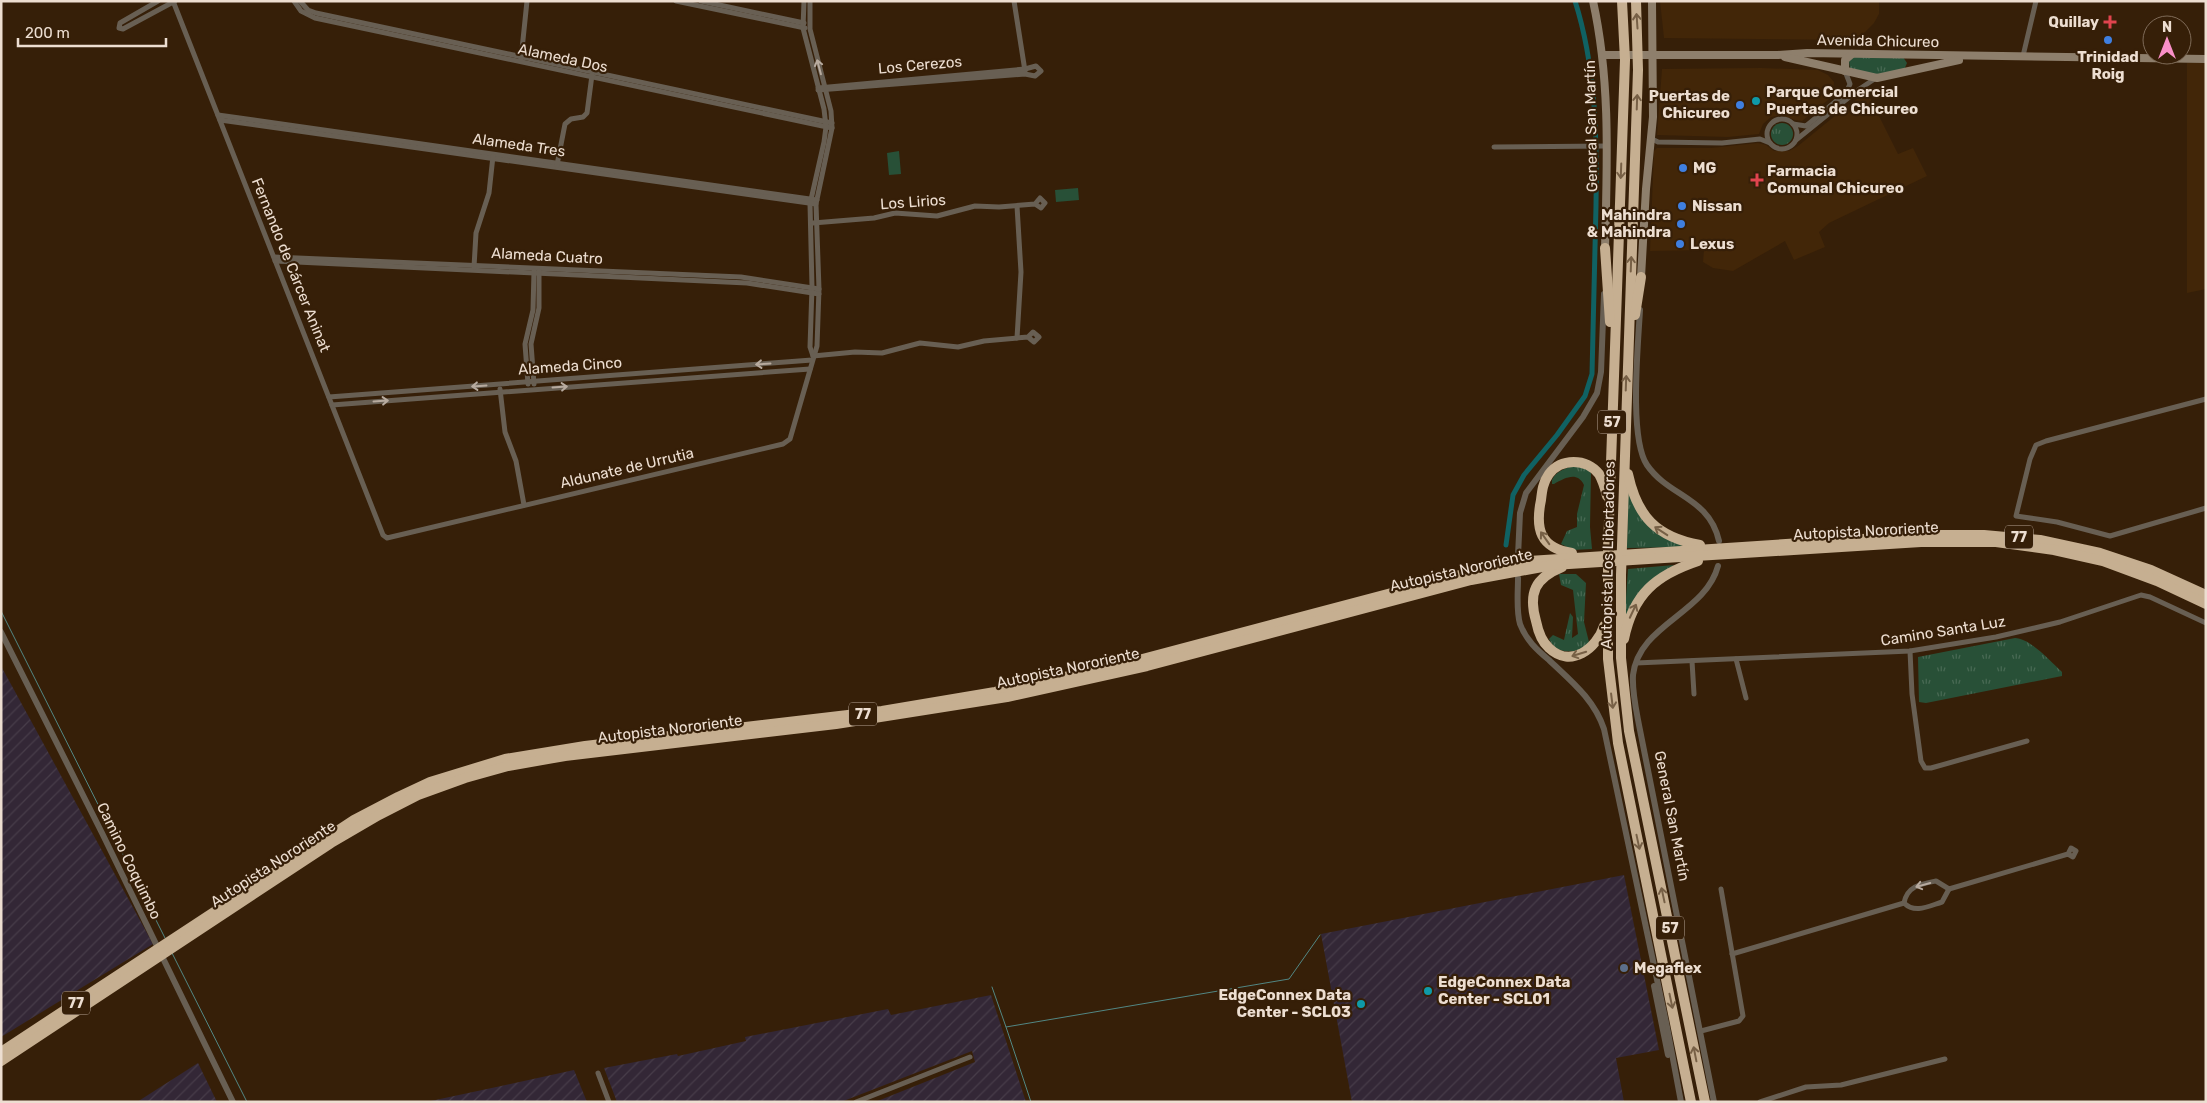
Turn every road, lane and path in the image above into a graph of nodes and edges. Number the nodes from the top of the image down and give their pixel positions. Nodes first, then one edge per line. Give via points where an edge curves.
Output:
1 (158, 1) edge
2 (294, 1) edge
3 (300, 1) edge
4 (528, 1) edge
5 (676, 1) edge
6 (701, 1) edge
7 (804, 1) edge
8 (810, 1) edge
9 (1014, 1) edge
10 (1593, 1) edge
11 (1622, 1) edge
12 (1636, 1) edge
13 (1652, 1) edge
14 (2036, 1) edge
15 (174, 2) edge
16 (803, 25) junction
17 (810, 27) junction
18 (1852, 54) junction
19 (1904, 55) junction
20 (1603, 56) junction
21 (1654, 56) junction
22 (1778, 56) junction
23 (1978, 56) junction
24 (2023, 56) junction
25 (521, 59) junction
26 (2206, 59) edge
27 (1844, 71) junction
28 (1904, 72) junction
29 (592, 75) junction
30 (1877, 78) junction
31 (818, 89) junction
32 (825, 89) junction
33 (219, 118) junction
34 (826, 124) junction
35 (1793, 124) junction
36 (832, 125) junction
37 (1767, 131) junction
38 (1756, 139) junction
39 (1796, 140) junction
40 (1653, 142) junction
41 (1770, 143) junction
42 (1607, 146) junction
43 (1494, 147) dead end
44 (493, 157) junction
45 (557, 165) junction
46 (814, 202) junction
47 (1035, 204) dead end
48 (1017, 206) junction
49 (813, 223) junction
50 (1605, 248) junction
51 (275, 259) junction
52 (473, 268) junction
53 (537, 271) junction
54 (1641, 277) junction
55 (812, 290) junction
56 (819, 292) junction
57 (1028, 337) dead end
58 (1017, 338) junction
59 (812, 358) junction
60 (1614, 362) junction
61 (1627, 365) junction
62 (810, 369) junction
63 (531, 382) junction
64 (499, 384) junction
65 (531, 389) junction
66 (500, 392) junction
67 (329, 397) junction
68 (2206, 399) edge
69 (332, 405) junction
70 (1625, 450) junction
71 (524, 506) junction
72 (1610, 506) junction
73 (2206, 508) edge
74 (386, 538) joint
75 (1722, 544) junction
76 (1518, 556) dead end
77 (1642, 556) junction
78 (1712, 556) junction
79 (1588, 559) junction
80 (1573, 564) junction
81 (1718, 566) dead end
82 (1518, 578) dead end
83 (2206, 595) edge
84 (2206, 604) edge
85 (1607, 618) junction
86 (2206, 623) edge
87 (1, 632) edge
88 (1910, 652) junction
89 (1621, 658) junction
90 (1736, 659) junction
91 (1692, 661) junction
92 (1636, 663) junction
93 (1694, 694) dead end
94 (1746, 698) dead end
95 (2027, 741) dead end
96 (2068, 854) dead end
97 (1721, 889) dead end
98 (1949, 889) junction
99 (1904, 902) junction
100 (174, 944) junction
101 (1732, 954) junction
102 (153, 957) junction
103 (1701, 1031) junction
104 (1, 1052) edge
105 (970, 1057) dead end
106 (1945, 1059) dead end
107 (1, 1061) edge
108 (598, 1073) dead end
109 (233, 1102) edge
110 (610, 1102) edge
111 (856, 1102) edge
112 (1681, 1102) edge
113 (1691, 1102) edge
114 (1705, 1102) edge
115 (1714, 1102) edge
116 (1760, 1102) edge

1 - 15 street via 120,23 119,28
2 - 25 street, Alameda Dos via 301,11 314,18
3 - 25 street, Alameda Dos via 316,13
4 - 25 street
5 - 16 street
6 - 16 street
7 - 16 street, Aldunate de Urrutia
8 - 17 street, Aldunate de Urrutia
9 - 32 street, Los Cerezos via 1028,71
10 - 20 main road, General San Martín
11 -> 60 highway, Autopista Los Libertadores / 57 via 1625,40
61 -> 12 highway, Autopista Los Libertadores / 57 via 1638,70
13 - 21 main road
14 - 24 street
15 - 33 street, Fernando de Cárcer Aninat
16 - 17 street
16 - 31 street, Aldunate de Urrutia
32 -> 17 street, Aldunate de Urrutia
18 - 19 main road, Avenida Chicureo
18 - 22 main road, Avenida Chicureo via 1795,53
18 - 27 main road via 1844,60
19 - 23 main road, Avenida Chicureo
19 - 28 main road via 1910,65
20 - 21 main road, Avenida Chicureo
20 - 42 main road, General San Martín
21 - 22 main road, Avenida Chicureo
21 - 40 main road
22 - 27 main road, Avenida Chicureo
23 - 24 main road, Avenida Chicureo
23 - 28 main road, Avenida Chicureo
24 - 26 main road, Avenida Chicureo
25 - 29 street, Alameda Dos
27 - 30 main road, Avenida Chicureo
27 - 35 street via 1850,84 1846,93 1806,126
28 - 30 main road, Avenida Chicureo
29 - 34 street, Alameda Dos
29 - 45 street via 587,113 583,118 571,119 564,124
30 - 39 street
31 - 32 street, Los Cerezos
31 - 34 street, Aldunate de Urrutia
32 - 36 street, Aldunate de Urrutia
33 - 44 street, Alameda Tres
33 - 51 street, Fernando de Cárcer Aninat
34 - 36 street, Alameda Dos
34 - 46 street, Aldunate de Urrutia
35 - 37 street via 1777,120
35 - 39 street
36 - 46 street, Aldunate de Urrutia
37 - 38 street
37 - 41 street
38 - 40 street via 1722,143
38 - 41 street
39 - 41 street via 1784,149
40 - 54 main road via 1645,197
42 - 43 street
42 - 50 main road, General San Martín
44 - 45 street, Alameda Tres
44 - 52 street via 489,193 476,233
45 - 46 street, Alameda Tres
46 - 49 street, Aldunate de Urrutia
47 - 48 street, Los Lirios
48 - 49 street, Los Lirios via 975,206 937,216 895,212 870,218
48 - 58 street via 1021,272
49 - 55 street, Aldunate de Urrutia
49 - 56 street, Aldunate de Urrutia
50 - 60 highway
50 - 76 street, General San Martín via 1599,386 1583,417 1526,493 1520,513
51 - 52 street, Alameda Cuatro
51 - 67 street, Fernando de Cárcer Aninat
52 - 53 street, Alameda Cuatro
53 - 55 street, Alameda Cuatro via 748,278
53 - 63 street via 538,312 531,348
54 - 61 highway
54 - 75 street via 1636,422 1639,448 1655,474 1704,511
55 - 56 street, Alameda Cuatro
55 - 59 street, Aldunate de Urrutia
56 - 59 street, Aldunate de Urrutia via 817,346
57 - 58 street
58 - 59 street via 962,346 920,343 882,353 855,352
59 - 62 street, Aldunate de Urrutia
59 -> 63 street, Alameda Cinco
60 - 72 highway, Autopista Los Libertadores / 57
70 -> 61 highway, Autopista Los Libertadores / 57
65 -> 62 street, Alameda Cinco
62 - 71 street, Aldunate de Urrutia via 792,434 786,443
63 - 64 street, Alameda Cinco
63 - 65 street
64 - 66 street
64 -> 67 street, Alameda Cinco
65 - 66 street, Alameda Cinco
69 -> 66 street, Alameda Cinco
66 - 71 street via 505,432 516,461
67 - 69 street, Fernando de Cárcer Aninat
68 - 73 street via 2036,445 2016,514 2017,517 2057,522 2114,536
69 - 74 street, Fernando de Cárcer Aninat
75 -> 70 highway via 1705,546 1686,542 1651,524 1634,496
70 - 89 highway, Autopista Los Libertadores / 57
71 - 74 street, Aldunate de Urrutia
79 -> 72 highway via 1558,550 1543,537 1538,520 1545,480 1561,465 1573,462 1587,465 1601,478
72 - 85 highway, Autopista Los Libertadores / 57
75 - 77 highway, Autopista Nororiente / 77
75 - 83 highway, Autopista Nororiente / 77 via 1941,534 2016,537 2108,555 2169,577
77 - 78 highway, Autopista Nororiente / 77
77 - 79 highway, Autopista Nororiente / 77
78 - 84 highway, Autopista Nororiente / 77 via 1938,542 2014,544 2103,561 2157,580
89 -> 78 highway via 1631,615 1646,591 1668,572
79 - 80 highway, Autopista Nororiente / 77
79 - 100 highway, Autopista Nororiente / 77 via 1529,561 1482,569 1141,660 987,693 841,716 557,749 488,763 430,782 367,812
85 -> 80 highway via 1597,642 1581,655 1561,655 1544,643 1532,608 1534,590 1546,575
80 - 100 highway, Autopista Nororiente / 77 via 1471,580 1147,666 1007,697 836,724 558,757 486,771 418,795 362,824
81 - 92 street, General San Martín via 1704,594 1653,637
82 - 112 street via 1518,614 1525,635 1586,695 1602,722
85 -> 113 highway, Autopista Los Libertadores / 57 via 1609,677 1618,743
86 - 88 street, Camino Santa Luz via 2141,595 2060,622
87 - 109 street, Camino Coquimbo
88 - 90 street, Camino Santa Luz
88 - 95 street via 1914,713 1921,761 1925,768
114 -> 89 highway, Autopista Los Libertadores / 57 via 1629,731
90 - 91 street, Camino Santa Luz
90 - 94 street
91 - 92 street, Camino Santa Luz
91 - 93 street
92 - 103 street, General San Martín via 1633,682 1638,720
96 - 98 street
97 - 101 street
98 - 99 street via 1942,902 1918,909 1912,909
98 -> 99 street via 1936,882 1915,887 1908,891
99 - 101 street
100 - 102 highway, Autopista Nororiente / 77
101 - 103 street via 1742,1018
102 - 104 highway, Autopista Nororiente / 77
102 - 107 highway, Autopista Nororiente / 77
103 - 115 street, General San Martín
105 - 111 street
106 - 116 street via 1841,1084 1806,1086
108 - 110 street

